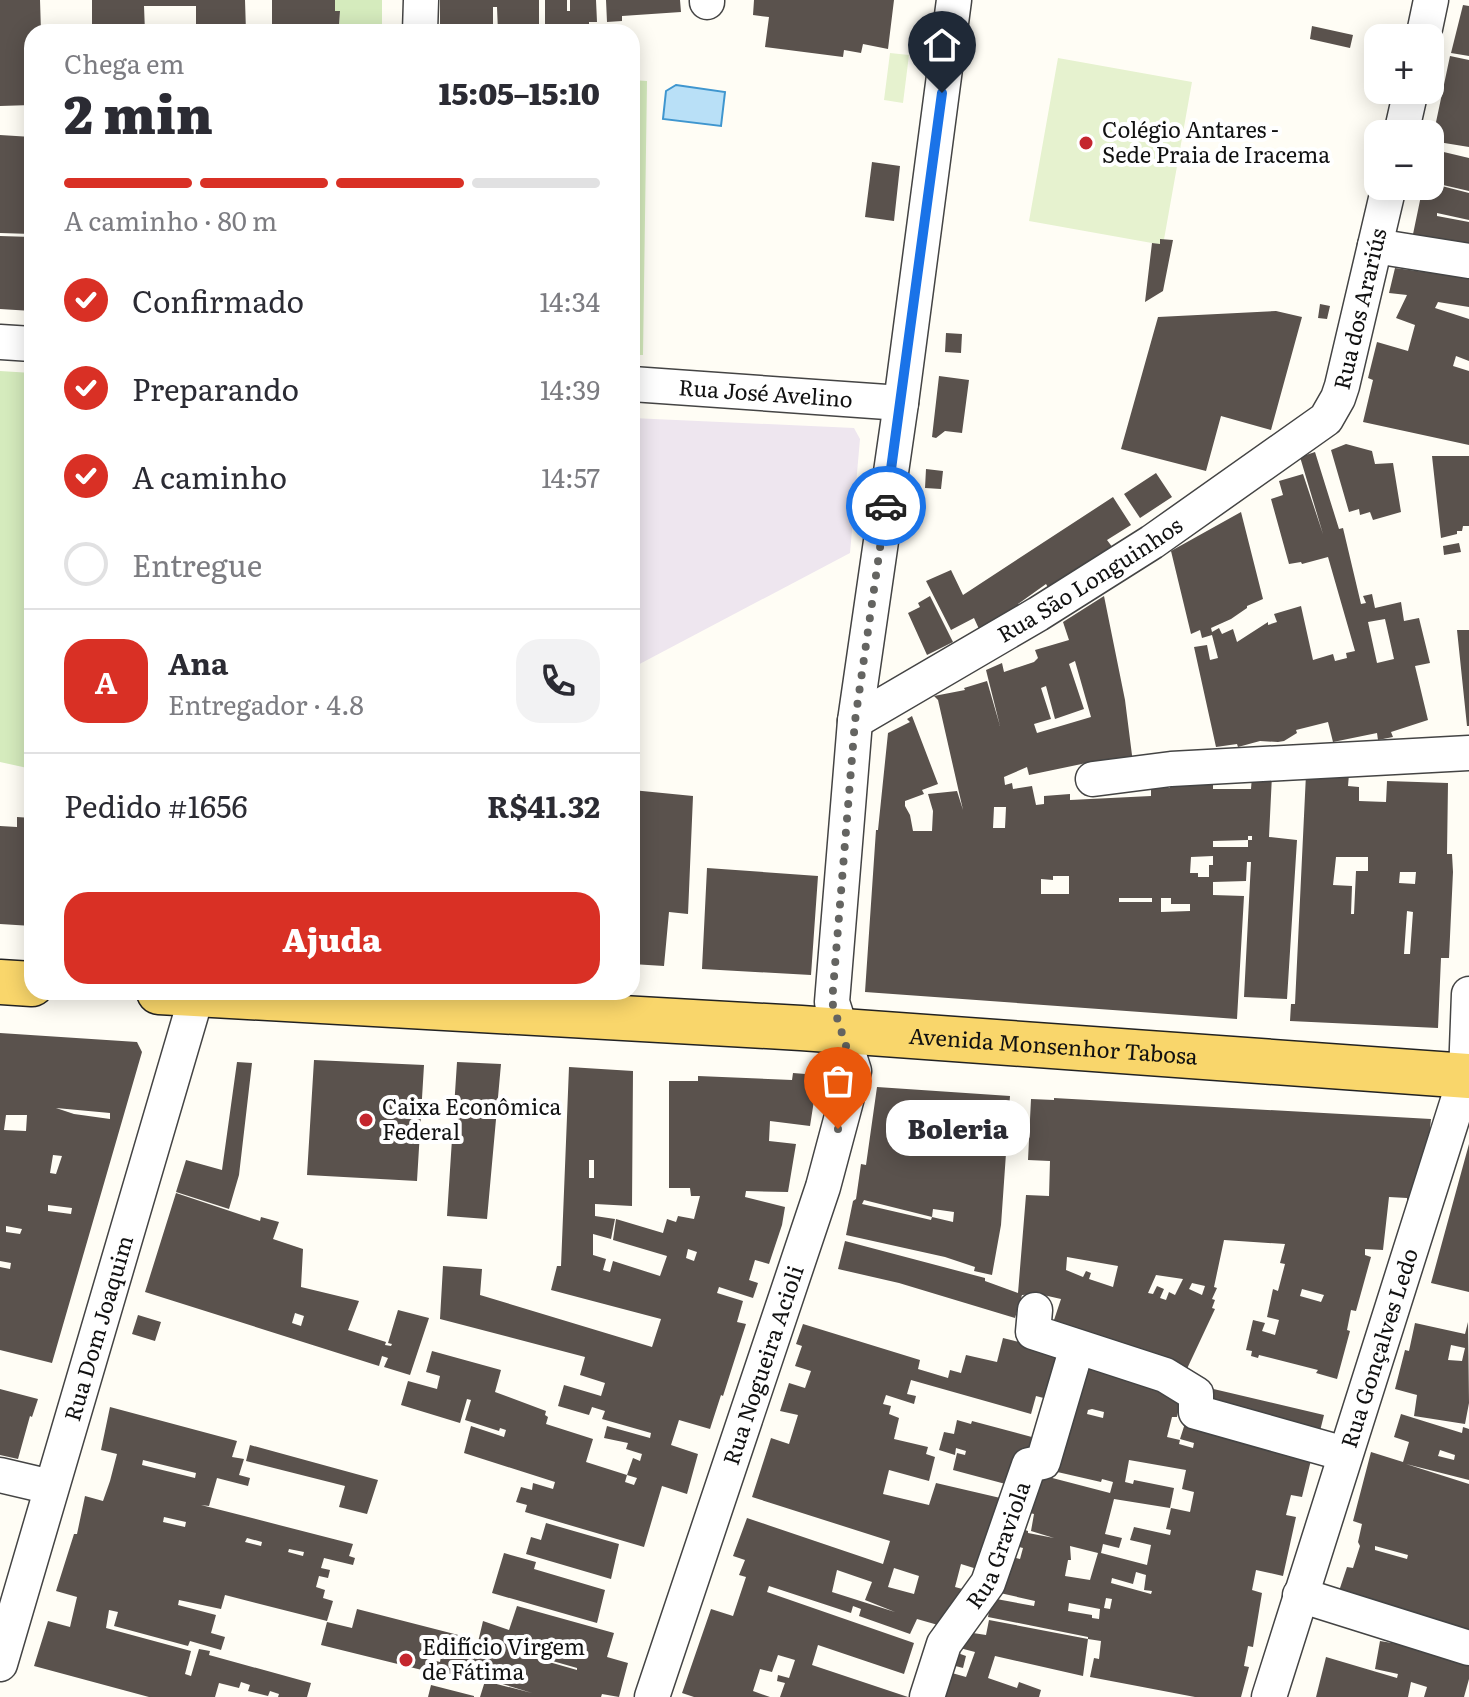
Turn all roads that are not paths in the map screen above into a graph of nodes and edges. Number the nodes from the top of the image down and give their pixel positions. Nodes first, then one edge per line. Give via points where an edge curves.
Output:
1 (421, 0) edge
2 (954, 0) edge
3 (1431, 0) edge
4 (420, 24) edge
5 (1426, 24) edge
6 (1386, 200) edge
7 (1375, 246) junction
8 (1469, 261) edge
9 (0, 342) edge
10 (24, 344) edge
11 (640, 385) edge
12 (901, 403) junction
13 (1318, 425) joint
14 (855, 721) junction
15 (1469, 753) edge
16 (1093, 779) dead end
17 (0, 982) edge
18 (24, 984) edge
19 (1469, 994) edge
20 (176, 1000) edge
21 (300, 1000) edge
22 (841, 1031) junction
23 (1468, 1076) edge
24 (1035, 1310) dead end
25 (1077, 1347) junction
26 (1345, 1454) junction
27 (0, 1475) edge
28 (51, 1487) junction
29 (1300, 1595) junction
30 (1469, 1648) edge
31 (0, 1664) edge
32 (652, 1697) edge
33 (927, 1697) edge
34 (1269, 1697) edge

1 - 4 street
2 - 12 street, Rua Nogueira Acioli
3 - 5 street
6 - 7 street, Rua dos Arariús
7 - 8 street
7 - 13 street, Rua dos Arariús via 1338,398
9 - 10 street
11 - 12 street, Rua José Avelino
12 - 14 street, Rua Nogueira Acioli
13 - 14 street, Rua São Longuinhos via 1152,542
14 - 22 street, Rua Nogueira Acioli via 832,1002
15 - 16 street via 1171,769
17 - 18 main road
19 - 23 street, Rua Gonçalves Ledo
20 - 28 street, Rua Dom Joaquim via 98,1336
21 - 22 main road, Avenida Monsenhor Tabosa
22 - 23 main road, Avenida Monsenhor Tabosa
22 - 32 street, Rua Nogueira Acioli via 854,1071 823,1187
23 - 26 street, Rua Gonçalves Ledo
24 - 25 street via 1033,1332
25 - 26 street via 1165,1375 1196,1394 1196,1412
25 - 33 street, Rua Graviola via 1043,1462 1029,1465 988,1583 944,1644
26 - 29 street, Rua Gonçalves Ledo
27 - 28 street
28 - 31 street, Rua Dom Joaquim
29 - 30 street
29 - 34 street, Rua Gonçalves Ledo

